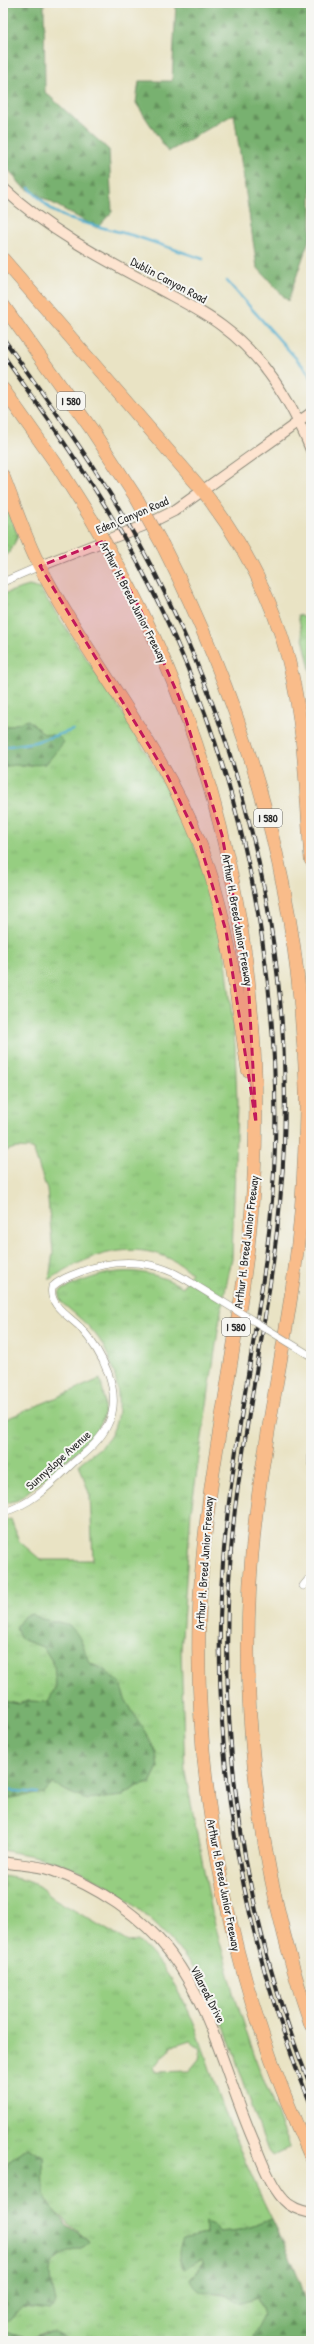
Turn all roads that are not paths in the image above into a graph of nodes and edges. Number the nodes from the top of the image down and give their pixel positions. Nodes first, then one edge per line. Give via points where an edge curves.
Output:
1 (3, 188) edge
2 (3, 259) edge
3 (3, 304) edge
4 (3, 389) edge
5 (311, 413) edge
6 (297, 421) junction
7 (311, 450) edge
8 (3, 476) edge
9 (203, 491) junction
10 (40, 566) junction
11 (3, 582) edge
12 (311, 860) edge
13 (311, 1090) edge
14 (306, 1106) junction
15 (256, 1123) junction
16 (311, 1356) edge
17 (311, 1438) edge
18 (311, 1463) edge
19 (3, 1512) edge
20 (311, 1576) edge
21 (303, 1586) dead end
22 (3, 1862) edge
23 (311, 2026) edge
24 (311, 2157) edge
25 (311, 2213) edge

1 - 6 main road, Dublin Canyon Road via 77,244 223,326 266,369
2 - 9 highway
3 - 14 highway, I 580, bridge via 137,499 196,612 225,680 268,814 283,880 295,955 303,1037
4 - 15 highway, Arthur H. Breed Junior Freeway / I 580, bridge via 92,520 147,623 179,697 202,764 222,835 238,907 248,977
5 - 6 main road, Eden Canyon Road
6 - 7 main road, Dublin Canyon Road
6 - 9 main road, Eden Canyon Road
8 - 10 highway
9 - 10 main road, Eden Canyon Road via 158,520
9 - 12 highway via 250,563 269,602 285,646 300,727
10 - 11 street, Eden Canyon Road
10 - 15 highway via 168,777 199,841 217,893 226,931
13 - 14 highway
14 - 23 highway, I 580 via 299,1231 256,1511 248,1637 250,1731 261,1824 275,1899
15 - 24 highway, Arthur H. Breed Junior Freeway / I 580 via 248,1249 206,1519 200,1591 199,1670 205,1773 221,1880 247,1987 287,2102
16 - 19 street, Sunnyslope Avenue, bridge via 187,1280 155,1266 119,1262 91,1268 60,1280 52,1287 52,1297 59,1308 80,1327 105,1365 112,1383 112,1412 109,1423 97,1441 61,1475 22,1506
17 - 18 street
20 - 21 street
22 - 25 main road, Villareal Drive via 50,1870 93,1889 133,1916 171,1954 200,2003 246,2125 277,2191 293,2208

